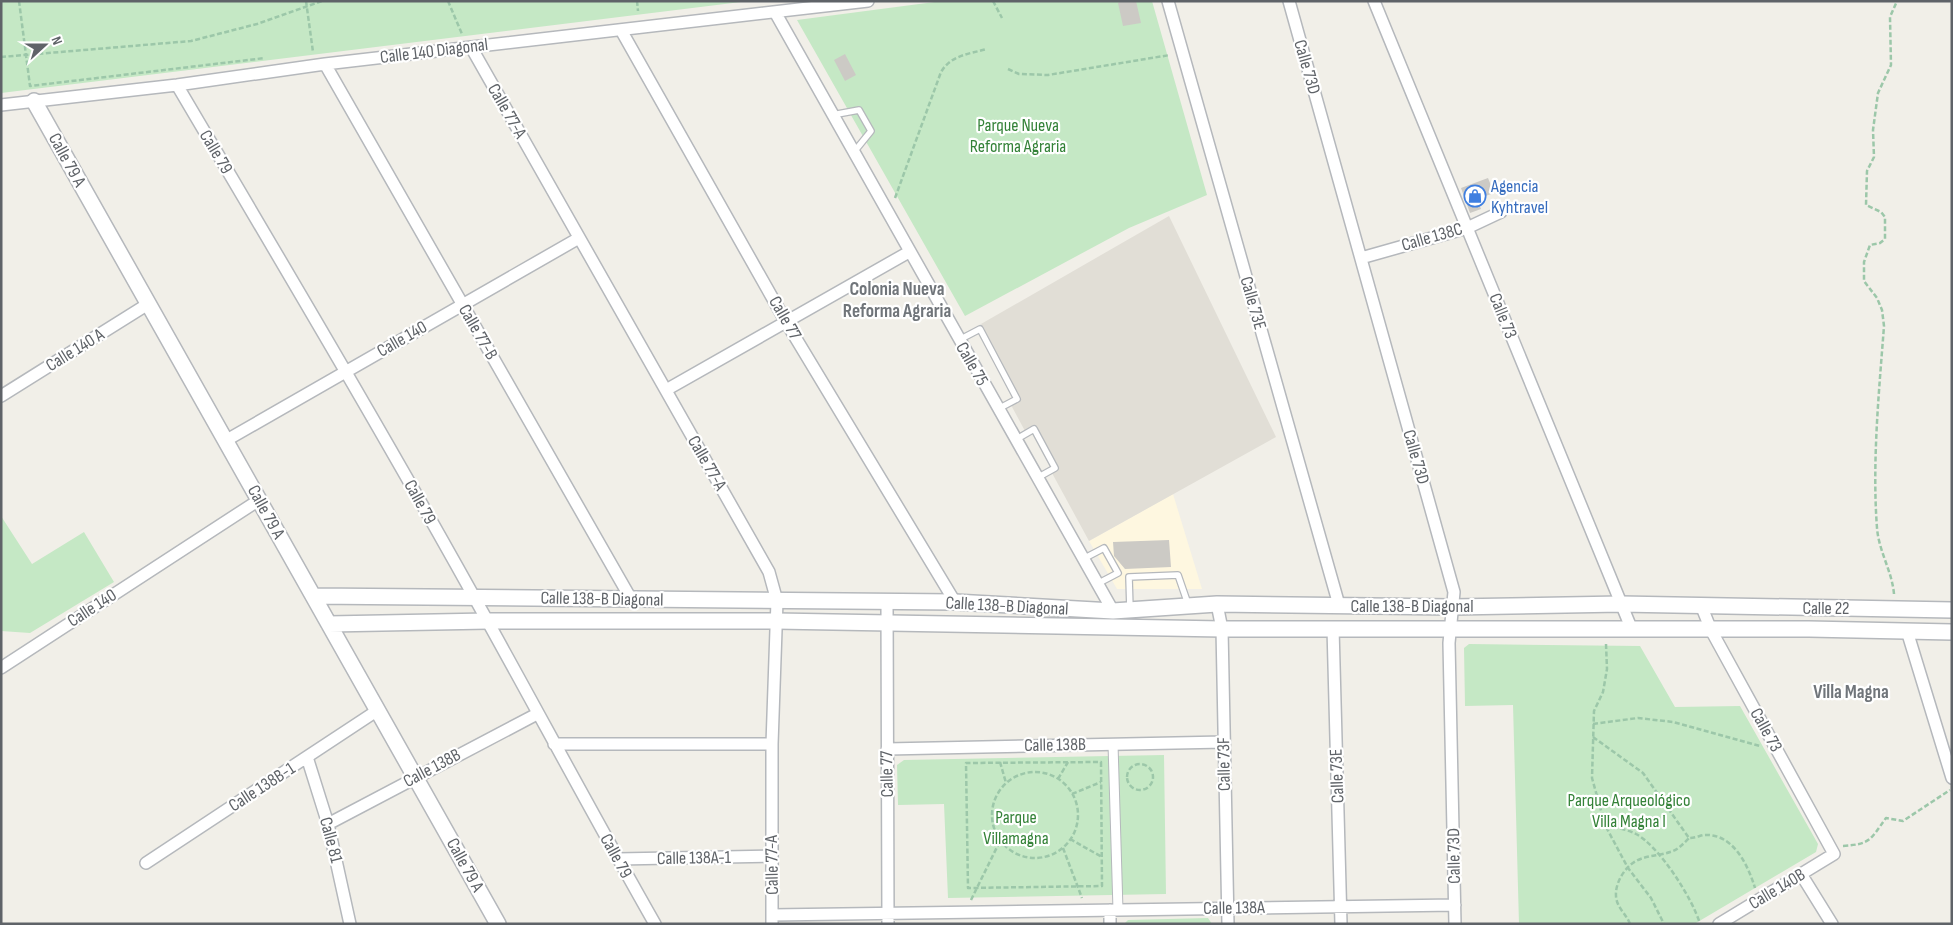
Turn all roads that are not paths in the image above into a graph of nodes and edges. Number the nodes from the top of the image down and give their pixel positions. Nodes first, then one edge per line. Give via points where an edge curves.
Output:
1 (868, 1) edge
2 (1168, 1) edge
3 (1289, 1) edge
4 (1374, 1) edge
5 (775, 12) junction
6 (621, 30) junction
7 (471, 47) junction
8 (325, 64) junction
9 (177, 85) junction
10 (34, 101) junction
11 (1, 105) edge
12 (832, 115) junction
13 (853, 153) junction
14 (1501, 212) dead end
15 (1467, 228) junction
16 (579, 238) junction
17 (909, 252) junction
18 (1361, 258) junction
19 (148, 304) junction
20 (463, 305) junction
21 (786, 322) junction
22 (959, 340) junction
23 (346, 371) junction
24 (666, 390) junction
25 (1, 396) edge
26 (998, 409) junction
27 (1015, 440) junction
28 (225, 441) junction
29 (1037, 478) junction
30 (259, 500) junction
31 (1083, 559) junction
32 (1097, 584) junction
33 (313, 596) junction
34 (474, 597) junction
35 (632, 599) junction
36 (777, 601) junction
37 (887, 602) junction
38 (955, 602) junction
39 (1217, 604) junction
40 (1621, 604) junction
41 (1339, 605) junction
42 (1188, 606) junction
43 (1701, 606) junction
44 (1453, 607) junction
45 (1130, 610) junction
46 (1952, 610) edge
47 (1113, 611) junction
48 (488, 621) junction
49 (776, 622) junction
50 (329, 624) junction
51 (886, 624) junction
52 (1333, 628) junction
53 (1222, 629) junction
54 (1450, 630) junction
55 (1632, 630) junction
56 (1711, 630) junction
57 (1907, 632) junction
58 (1952, 632) edge
59 (1, 668) edge
60 (378, 710) junction
61 (537, 714) junction
62 (1224, 742) junction
63 (554, 744) junction
64 (772, 744) junction
65 (1113, 744) junction
66 (887, 749) junction
67 (307, 757) junction
68 (415, 777) junction
69 (1952, 778) edge
70 (328, 824) junction
71 (1832, 850) joint
72 (771, 856) junction
73 (618, 859) junction
74 (146, 863) dead end
75 (1801, 874) junction
76 (1455, 904) junction
77 (1341, 906) junction
78 (1228, 908) junction
79 (1114, 910) junction
80 (1003, 912) junction
81 (888, 919) edge
82 (772, 920) edge
83 (350, 924) edge
84 (498, 924) edge
85 (655, 924) edge
86 (1003, 924) edge
87 (1110, 924) edge
88 (1228, 924) edge
89 (1341, 924) edge
90 (1456, 924) edge
91 (1719, 924) edge
92 (1832, 924) edge

1 - 5 street, Calle 140 Diagonal
2 - 41 street, Calle 73E
3 - 18 street, Calle 73D
4 - 15 street, Calle 73
5 - 6 street, Calle 140 Diagonal
5 - 12 street, Calle 75
6 - 7 street, Calle 140 Diagonal
6 - 21 street, Calle 77
7 - 8 street, Calle 140 Diagonal
7 - 16 street, Calle 77-A
8 - 9 street, Calle 140 Diagonal
8 - 20 street, Calle 77-B
9 - 10 street, Calle 140 Diagonal
9 - 23 street, Calle 79
10 - 11 street, Calle 140 Diagonal
10 - 19 street, Calle 79 A
12 - 13 street, Calle 75
12 - 13 lane via 859,110 871,131
13 - 17 street, Calle 75
14 - 15 street, Calle 138C
15 - 18 street, Calle 138C
15 - 40 street, Calle 73
16 - 20 street, Calle 140
16 - 24 street, Calle 77-A
17 - 21 street
17 - 22 street, Calle 75
18 - 44 street, Calle 73D via 1454,592
19 - 25 street, Calle 140 A
19 - 28 street, Calle 79 A
20 - 23 street, Calle 140
20 - 35 street, Calle 77-B
21 - 24 street
21 - 38 street, Calle 77
22 - 26 street, Calle 75
22 - 26 lane via 980,329 1017,399
23 - 28 street, Calle 140
23 - 34 street, Calle 79
24 - 36 street, Calle 77-A via 769,572
26 - 27 street, Calle 75
27 - 29 street, Calle 75
27 - 29 lane via 1034,430 1055,468
28 - 30 street, Calle 79 A
29 - 31 street, Calle 75
30 - 33 street, Calle 79 A
30 - 59 street, Calle 140
31 - 32 street, Calle 75
31 - 32 lane via 1104,548 1118,573
32 - 47 street, Calle 75
33 - 34 street, Calle 138-B Diagonal
33 - 50 street, Calle 79 A
34 - 35 street, Calle 138-B Diagonal
34 - 48 street, Calle 79
35 - 36 street, Calle 138-B Diagonal
36 - 37 street, Calle 138-B Diagonal
36 - 49 street, Calle 77-A
37 - 38 street, Calle 138-B Diagonal
37 - 51 street, Calle 77
38 - 47 street, Calle 138-B Diagonal
39 - 41 street, Calle 138-B Diagonal
39 - 42 street, Calle 138-B Diagonal
39 - 53 street, Calle 73F
40 - 43 street, Calle 138-B Diagonal
40 - 44 street, Calle 138-B Diagonal
40 - 55 street, Calle 73
41 - 44 street, Calle 138-B Diagonal
42 - 45 street, Calle 138-B Diagonal
42 - 45 lane via 1178,575 1129,577
43 - 46 street, Calle 22
43 - 56 street, Calle 73
44 - 54 street, Calle 73D
45 - 47 street, Calle 138-B Diagonal
48 - 49 street, Calle 138-B Diagonal
48 - 50 street, Calle 138-B Diagonal
48 - 61 street, Calle 79
49 - 51 street, Calle 138-B Diagonal
49 - 64 street, Calle 77-A
50 - 60 street, Calle 79 A
51 - 53 street, Calle 138-B Diagonal
51 - 66 street, Calle 77
52 - 53 street, Calle 138-B Diagonal
52 - 54 street, Calle 138-B Diagonal
52 - 77 street, Calle 73E
53 - 62 street, Calle 73F
54 - 55 street, Calle 138-B Diagonal
54 - 76 street, Calle 73D
55 - 56 street, Calle 138-B Diagonal
56 - 57 street, Calle 22
56 - 71 street, Calle 73
57 - 58 street, Calle 22
57 - 69 street
60 - 67 street, Calle 138B-1
60 - 68 street, Calle 79 A
61 - 63 street, Calle 79
61 - 68 street, Calle 138B
62 - 65 street, Calle 138B
62 - 78 street, Calle 73F
63 - 64 street
63 - 73 street, Calle 79
64 - 72 street, Calle 77-A
65 - 66 street, Calle 138B
65 - 79 street
66 - 81 street, Calle 77
67 - 70 street, Calle 81
67 - 74 street, Calle 138B-1
68 - 70 street, Calle 138B
68 - 84 street, Calle 79 A
70 - 83 street, Calle 81
71 - 75 street, Calle 140B
72 - 73 street, Calle 138A-1
72 - 82 street, Calle 77-A
73 - 85 street, Calle 79
75 - 91 street, Calle 140B
75 - 92 street
76 - 77 street, Calle 138A
76 - 90 street, Calle 73D
77 - 78 street, Calle 138A
77 - 89 street, Calle 73E
78 - 79 street, Calle 138A
78 - 88 street, Calle 73F
79 - 80 street, Calle 138A
79 - 87 street
80 - 81 street, Calle 138A
80 - 86 street
81 - 82 street, Calle 138A

